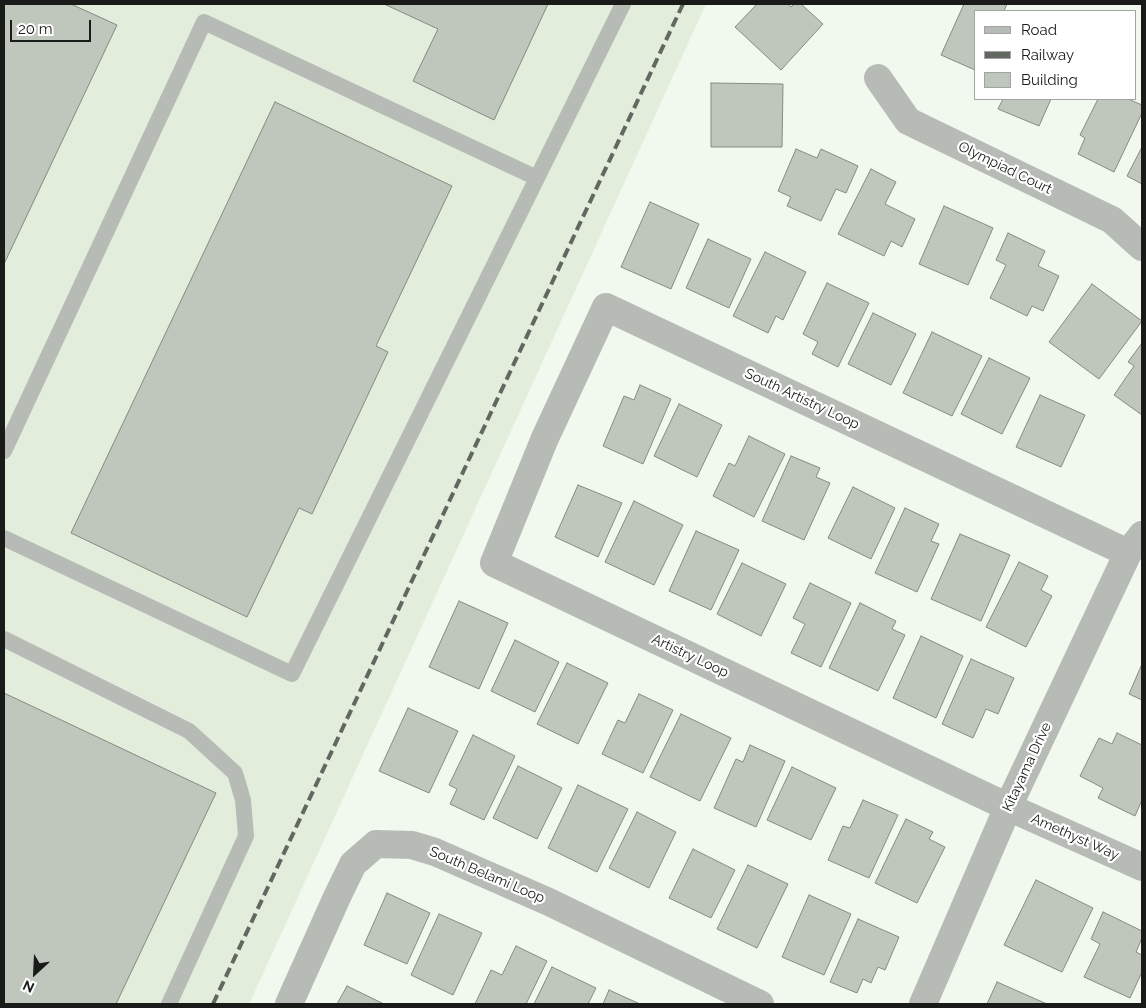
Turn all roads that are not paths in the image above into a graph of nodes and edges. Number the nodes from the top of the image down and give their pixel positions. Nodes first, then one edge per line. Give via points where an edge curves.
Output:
1 (623, 4) edge
2 (878, 78) dead end
3 (537, 178) junction
4 (1142, 247) edge
5 (545, 438) joint
6 (4, 451) edge
7 (4, 538) edge
8 (1135, 544) edge
9 (4, 640) edge
10 (1008, 807) junction
11 (1142, 867) edge
12 (169, 1004) edge
13 (289, 1004) edge
14 (760, 1004) edge
15 (923, 1004) edge

1 - 3 lane
2 - 4 street, Olympiad Court via 908,121 1112,220
3 - 6 lane via 204,22
3 - 7 lane via 292,674
5 - 8 street, South Artistry Loop via 606,307
5 - 10 street, Artistry Loop via 494,563
8 - 10 street, Kitayama Drive
9 - 12 lane via 189,731 235,773 243,800 246,836
10 - 11 street, Amethyst Way
10 - 15 street, Kitayama Drive
13 - 14 street, South Belami Loop via 353,864 376,844 412,845 435,852 549,902

